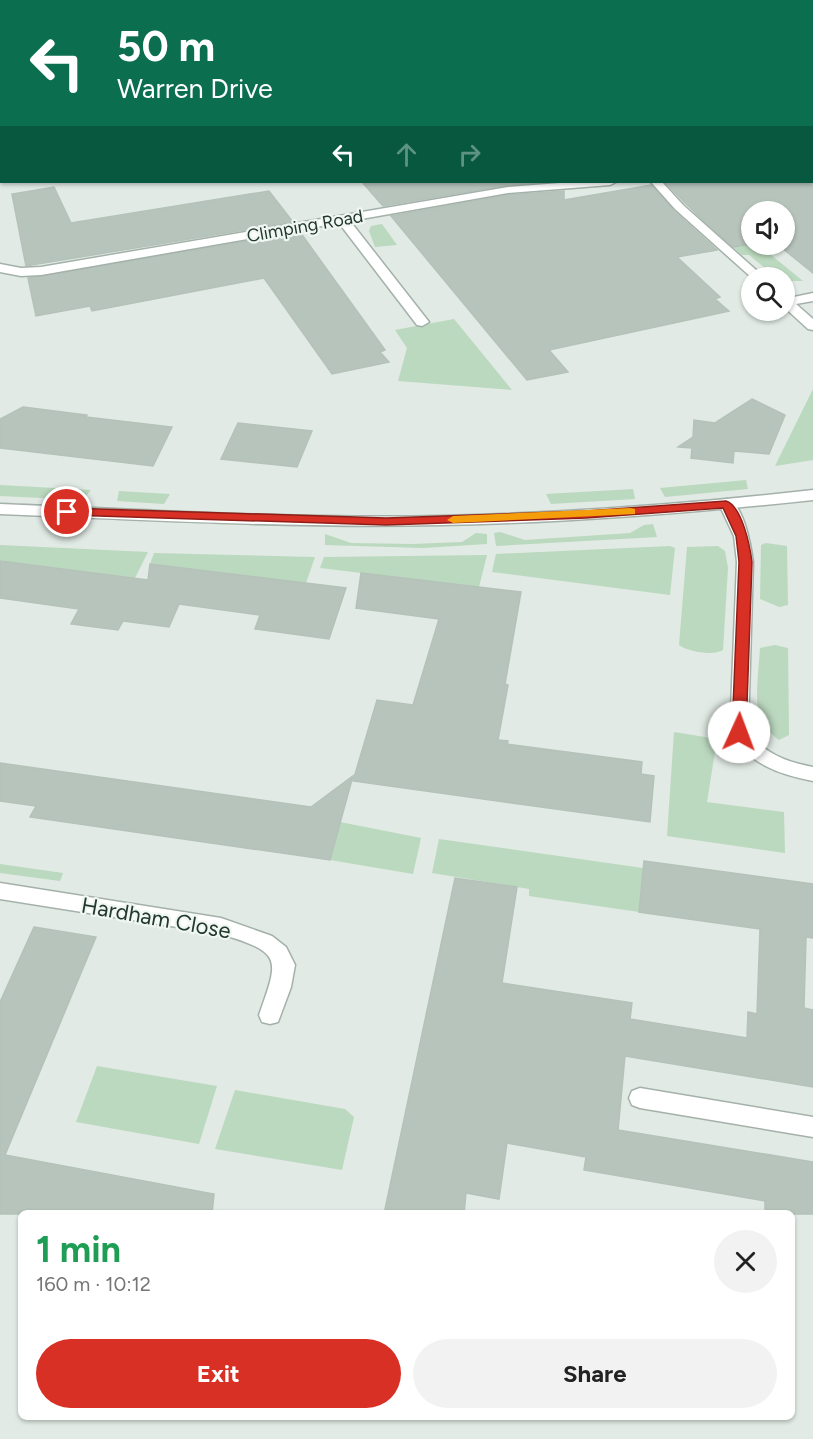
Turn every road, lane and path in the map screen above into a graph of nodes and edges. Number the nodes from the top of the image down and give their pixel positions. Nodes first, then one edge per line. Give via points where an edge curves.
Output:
1 (595, 183) edge
2 (657, 183) edge
3 (342, 219) junction
4 (747, 267) edge
5 (0, 268) edge
6 (813, 297) edge
7 (795, 300) edge
8 (795, 309) edge
9 (422, 322) dead end
10 (813, 326) edge
11 (813, 495) edge
12 (726, 504) junction
13 (0, 509) edge
14 (813, 774) edge
15 (0, 891) edge
16 (270, 1015) dead end
17 (640, 1098) dead end
18 (813, 1127) edge

1 - 3 street, Climping Road via 518,188
2 - 4 street
3 - 5 street, Climping Road via 41,271
3 - 9 street
6 - 7 street
8 - 10 street
11 - 12 street
12 - 13 street via 386,521
12 - 14 street via 742,536 746,562 739,732 747,746 768,762
15 - 16 street, Hardham Close via 221,926 255,936 283,959 283,974
17 - 18 street

